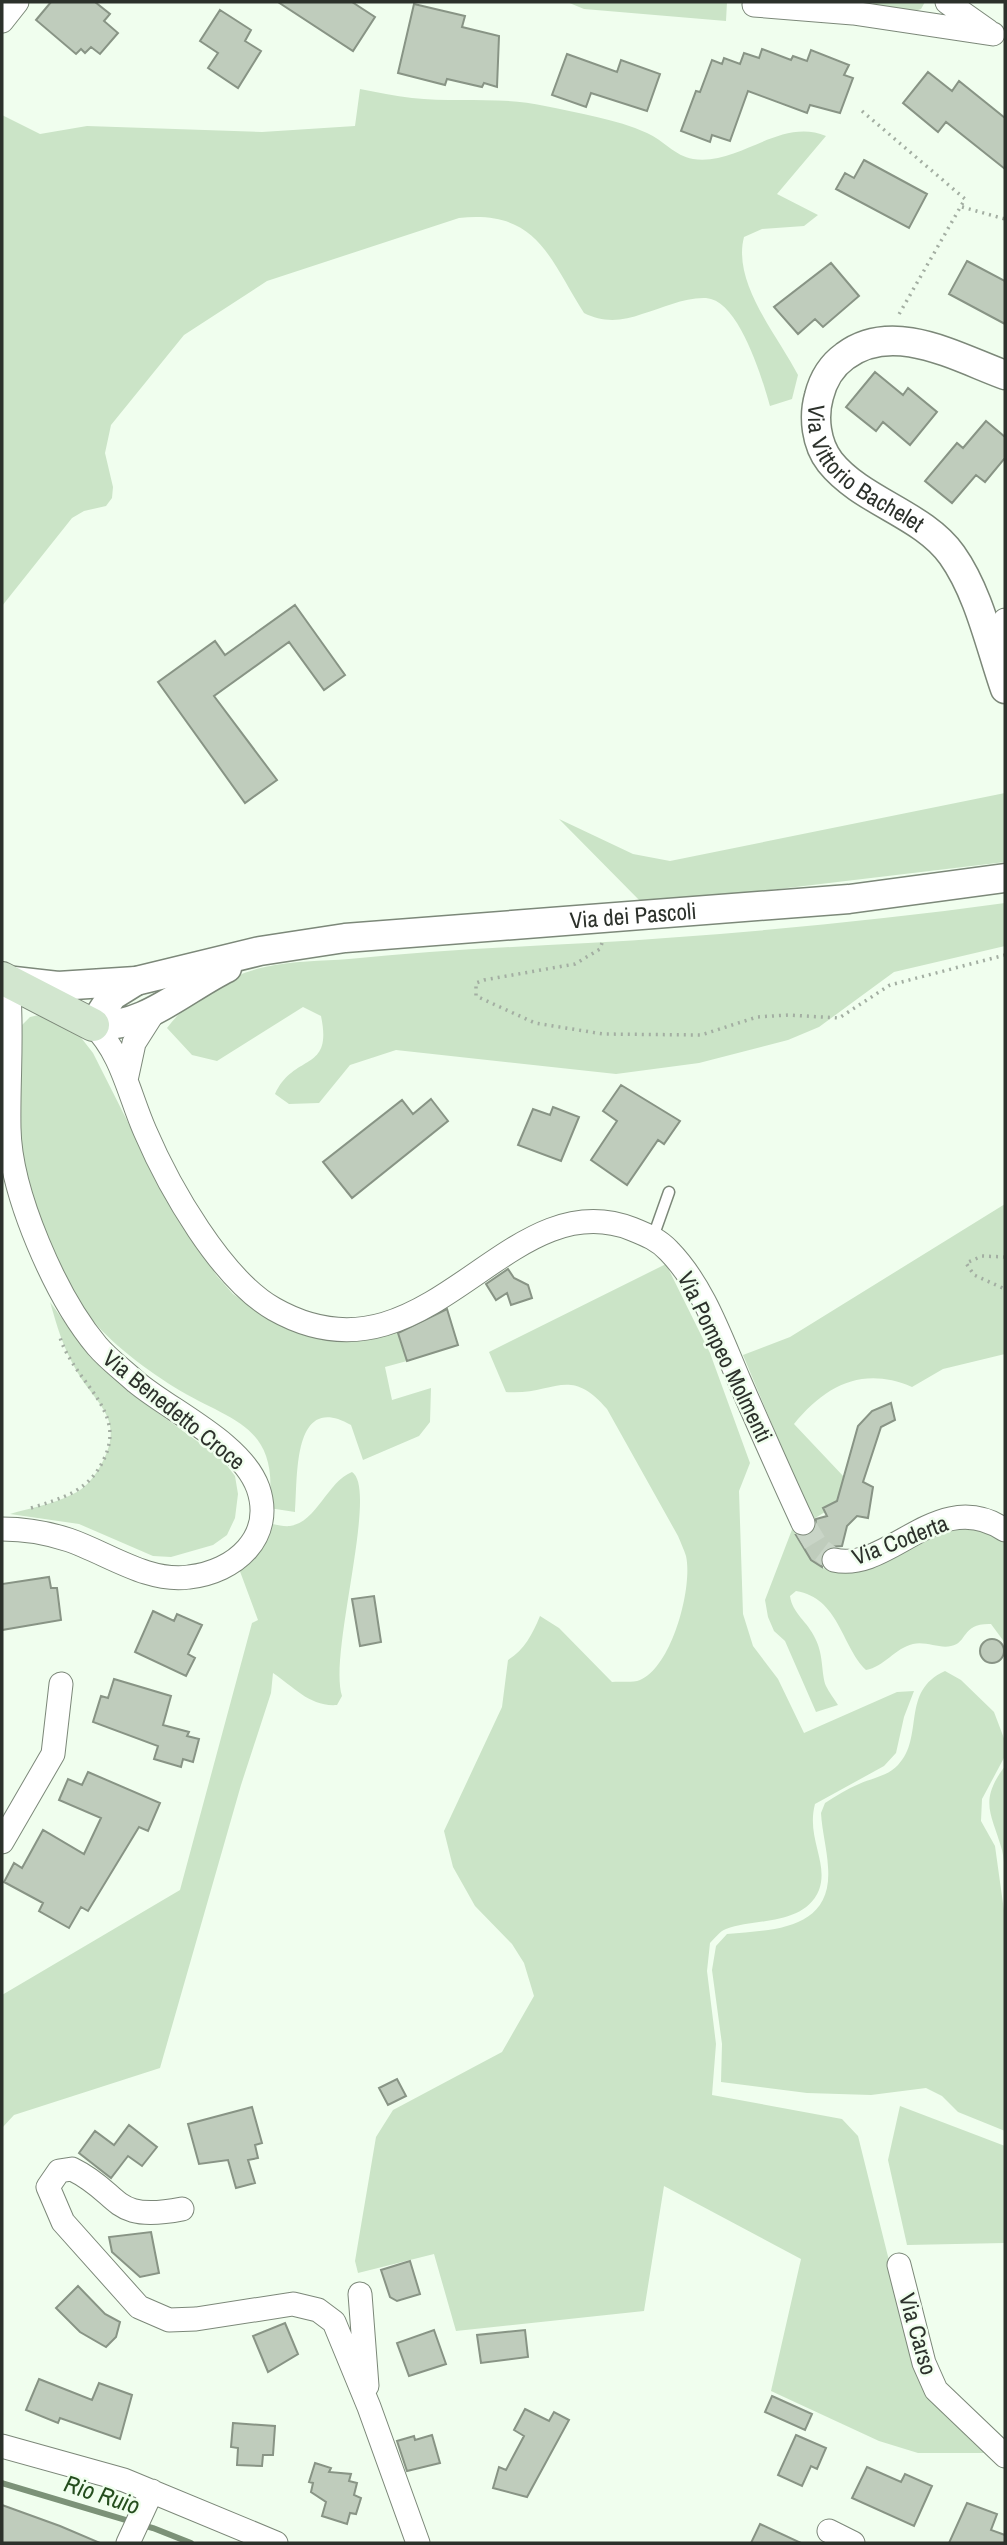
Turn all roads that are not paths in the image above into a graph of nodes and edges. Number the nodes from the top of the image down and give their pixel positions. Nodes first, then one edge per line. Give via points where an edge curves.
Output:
1 (17, 2) edge
2 (947, 2) edge
3 (754, 5) dead end
4 (856, 7) edge
5 (2, 21) edge
6 (999, 39) edge
7 (1005, 375) edge
8 (1005, 620) edge
9 (992, 651) junction
10 (1005, 689) edge
11 (1005, 878) edge
12 (260, 951) junction
13 (5, 979) edge
14 (136, 981) junction
15 (155, 1010) junction
16 (93, 1025) junction
17 (126, 1080) junction
18 (669, 1192) dead end
19 (653, 1237) junction
20 (803, 1523) tunnel mouth
21 (2, 1529) edge
22 (1005, 1530) edge
23 (834, 1560) dead end
24 (61, 1684) dead end
25 (2, 1842) edge
26 (182, 2209) dead end
27 (900, 2265) dead end
28 (360, 2294) dead end
29 (369, 2407) junction
30 (2, 2445) edge
31 (1005, 2456) edge
32 (147, 2500) junction
33 (829, 2531) dead end
34 (129, 2539) edge
35 (276, 2543) edge
36 (418, 2543) edge
37 (853, 2543) edge

1 - 5 street
2 - 6 street
3 - 4 street
4 - 6 street
7 - 9 street, Via Vittorio Bachelet via 903,341 876,340 851,351 831,369 819,393 816,416 823,449 838,471 946,547 964,575
8 - 9 street
9 - 10 street
11 - 12 street, Via dei Pascoli via 849,899 345,938
12 - 14 street, Via dei Pascoli
12 - 15 street, Via dei Pascoli
13 - 14 street, Via dei Pascoli via 58,986
13 - 16 main road
13 - 21 street, Via Benedetto Croce via 11,1007 9,1132 22,1196 50,1270 98,1348 232,1452 250,1470 262,1507 256,1539 243,1555 226,1566 189,1577 144,1571 68,1540
14 - 16 street via 112,996
15 - 16 street, Via dei Pascoli via 125,1023
15 - 17 street, Via dei Pascoli via 134,1043
16 - 17 street, Via Pompeo Molmenti via 115,1054
17 - 19 street, Via Pompeo Molmenti via 156,1154 219,1260 252,1296 312,1324 349,1329 397,1321 443,1298 552,1227 566,1223 603,1221
18 - 19 lane
19 - 20 street, Via Pompeo Molmenti via 669,1250 697,1289
22 - 23 street, Via Coderta via 984,1519 964,1516 938,1522 866,1556
24 - 25 street via 53,1754
26 - 29 street via 140,2214 117,2205 72,2169 60,2171 48,2187 63,2222 150,2314 169,2320 196,2319 293,2304 318,2310 334,2322
27 - 31 street, Via Carso via 924,2363 936,2390
28 - 29 street
29 - 36 street
30 - 32 street via 77,2465
32 - 34 street
32 - 35 street
33 - 37 street

